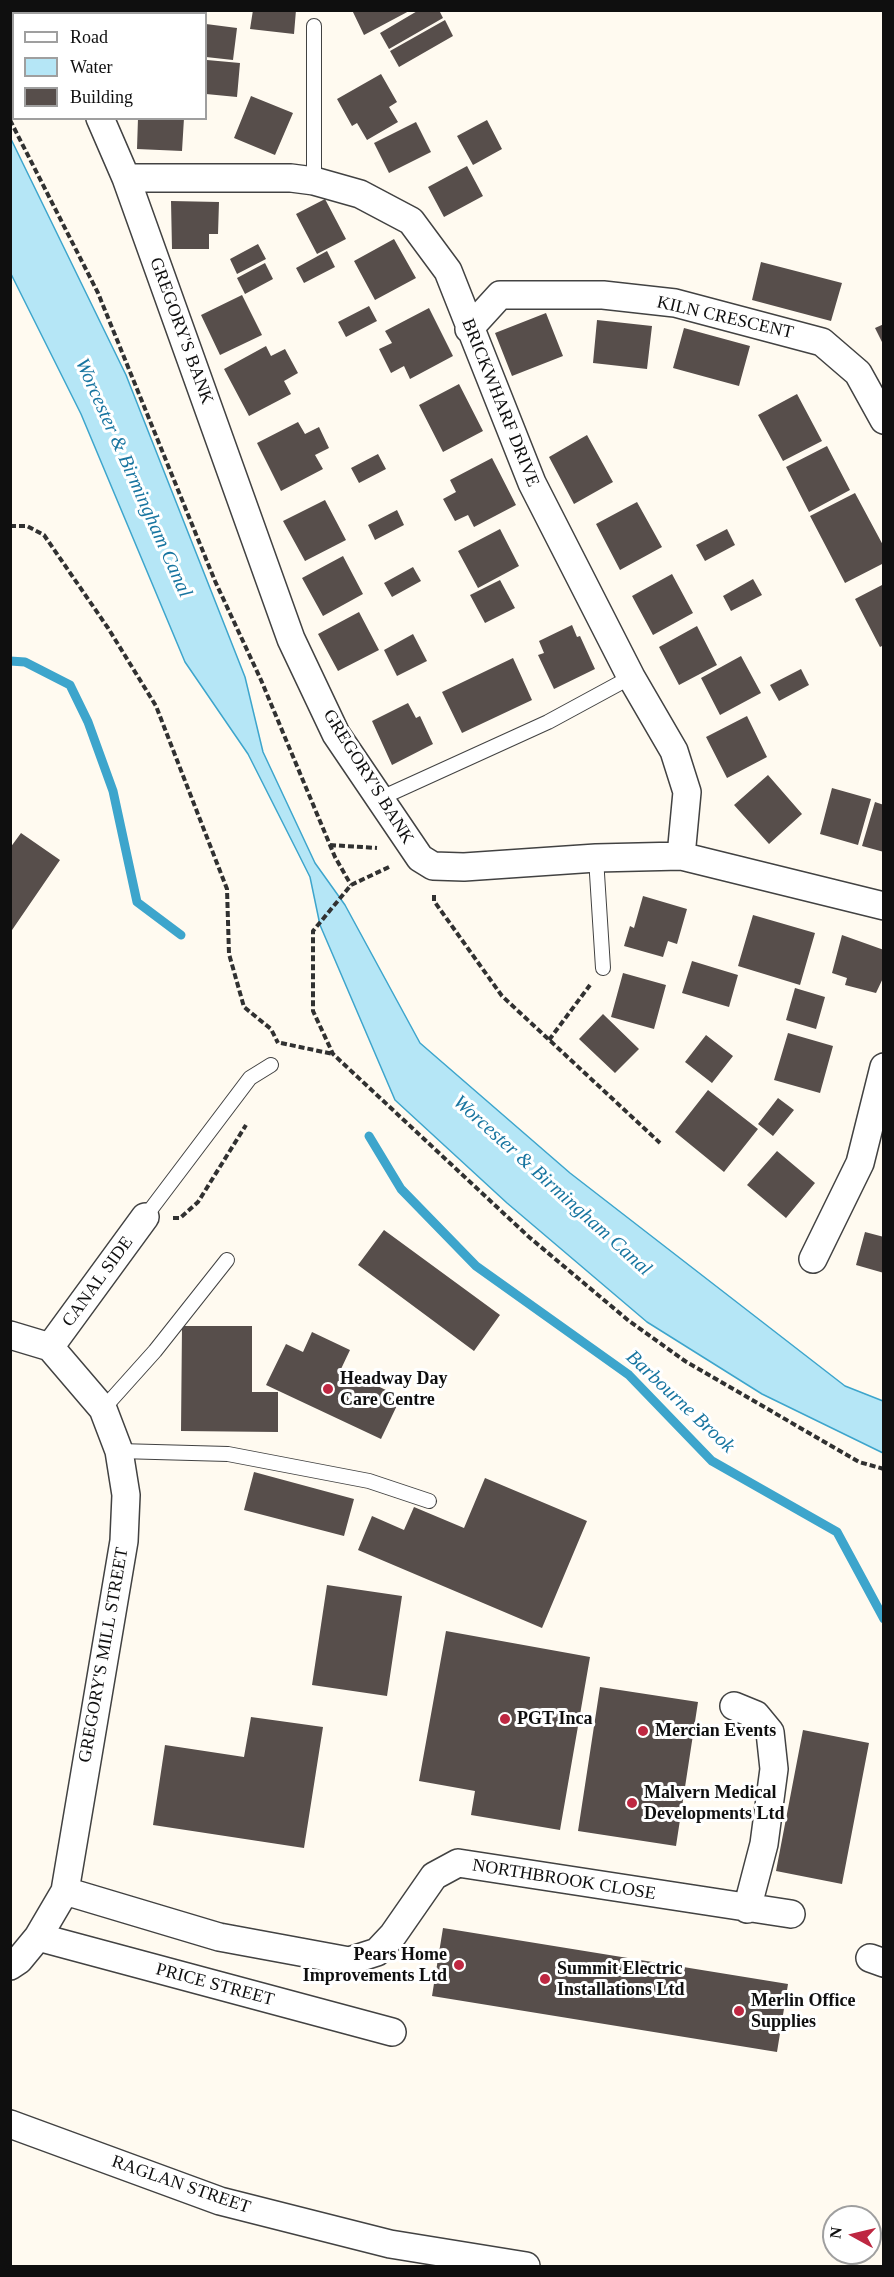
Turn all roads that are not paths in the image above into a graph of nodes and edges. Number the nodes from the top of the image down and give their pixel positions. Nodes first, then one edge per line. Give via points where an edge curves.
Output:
1 (314, 26) dead end
2 (101, 120) edge
3 (126, 178) junction
4 (314, 181) junction
5 (469, 328) junction
6 (884, 420) edge
7 (631, 677) junction
8 (381, 798) junction
9 (681, 856) junction
10 (596, 858) junction
11 (884, 906) edge
12 (603, 968) road end
13 (271, 1065) dead end
14 (884, 1067) edge
15 (145, 1218) joint
16 (813, 1258) dead end
17 (227, 1260) dead end
18 (10, 1335) edge
19 (50, 1347) junction
20 (103, 1409) junction
21 (119, 1451) junction
22 (429, 1501) dead end
23 (734, 1707) dead end
24 (65, 1891) junction
25 (747, 1909) junction
26 (791, 1914) dead end
27 (38, 1937) junction
28 (10, 1966) edge
29 (392, 2032) dead end
30 (10, 2124) edge
31 (526, 2266) edge

1 - 4 lane
2 - 3 street, GREGORY'S BANK
3 - 4 street, BRICKWHARF DRIVE
3 - 8 street, GREGORY'S BANK via 291,639 336,734
4 - 5 street, BRICKWHARF DRIVE via 360,194 411,221 448,271
5 - 6 street, KILN CRESCENT via 500,295 603,295 675,303 822,342 858,373
5 - 7 street, BRICKWHARF DRIVE via 532,483
7 - 8 lane via 548,722
7 - 9 street, BRICKWHARF DRIVE via 674,752 687,792
8 - 10 street, GREGORY'S BANK via 402,835 420,858 433,866
9 - 10 street
9 - 11 street
10 - 12 lane
13 - 15 lane via 250,1078
14 - 16 street via 860,1163
15 - 19 street, CANAL SIDE
17 - 20 lane
18 - 19 street
19 - 20 street, GREGORY'S MILL STREET
20 - 21 street, GREGORY'S MILL STREET
21 - 22 lane via 228,1454 369,1481
21 - 24 street, GREGORY'S MILL STREET via 126,1495 124,1541
23 - 25 street via 756,1715 770,1732 774,1769 764,1844
24 - 25 street, NORTHBROOK CLOSE via 219,1937 349,1961 377,1952 434,1876 458,1863
24 - 27 street, GREGORY'S MILL STREET
25 - 26 street, NORTHBROOK CLOSE
27 - 28 street, GREGORY'S MILL STREET
27 - 29 street, PRICE STREET
30 - 31 street, RAGLAN STREET via 220,2201 390,2244

